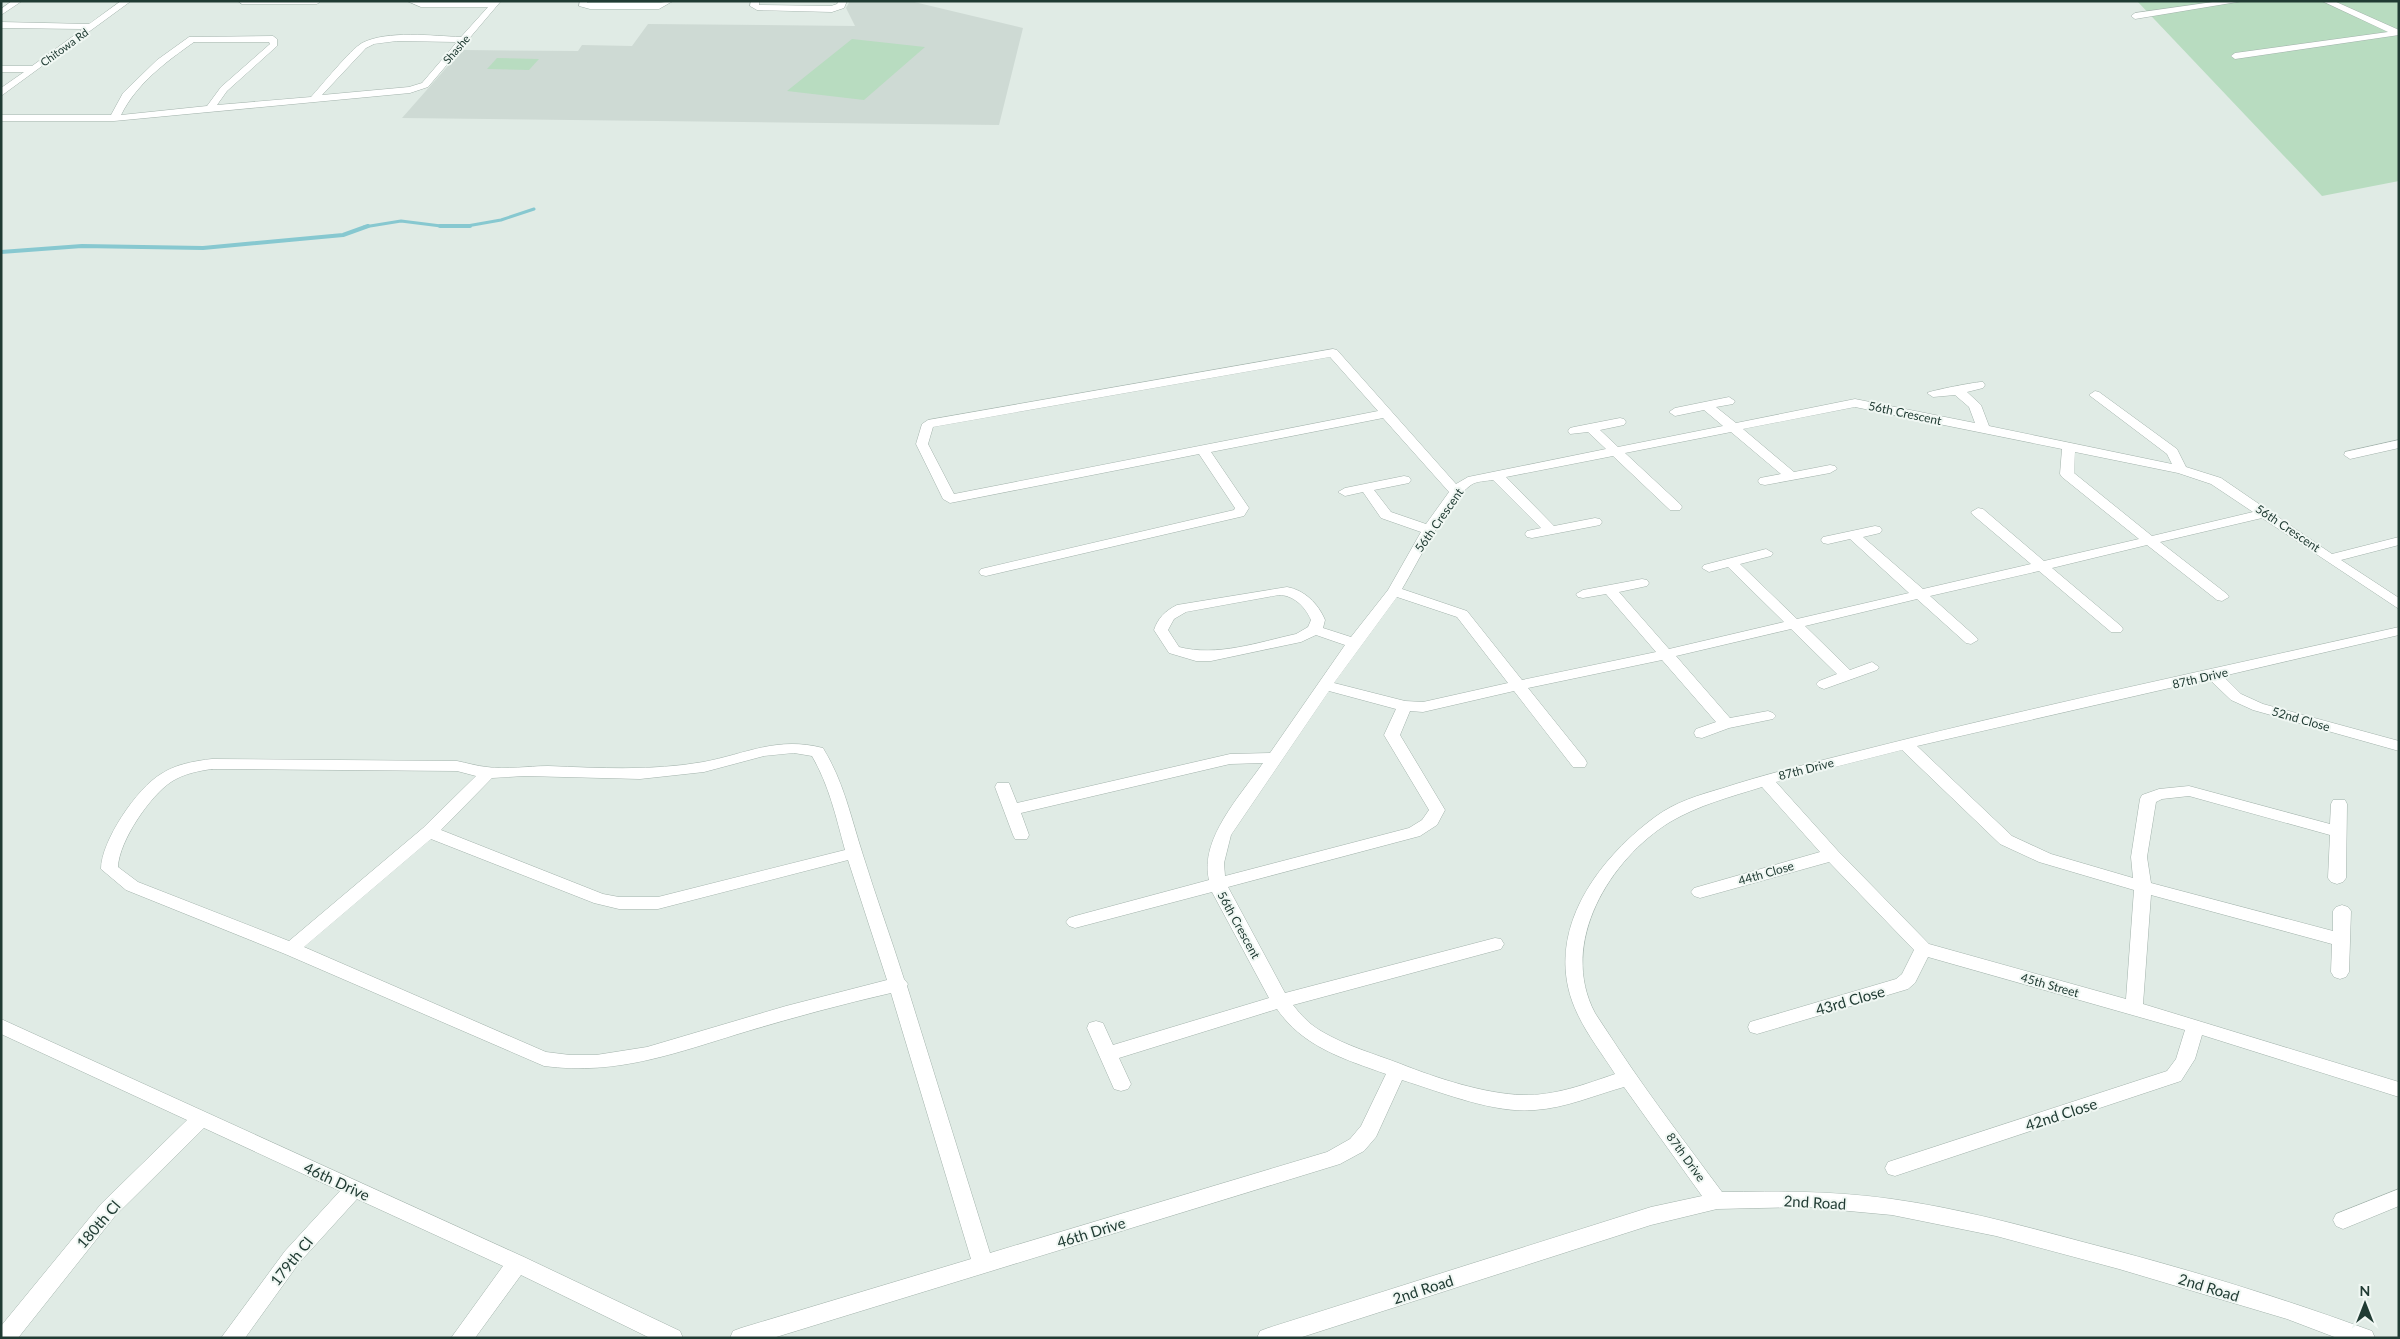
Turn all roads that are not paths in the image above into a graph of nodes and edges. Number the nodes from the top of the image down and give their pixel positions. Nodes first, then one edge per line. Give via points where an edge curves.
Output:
1 (18, 1) edge
2 (127, 1) edge
3 (242, 1) edge
4 (317, 1) edge
5 (412, 1) edge
6 (584, 1) edge
7 (669, 1) edge
8 (755, 1) edge
9 (843, 1) edge
10 (2239, 1) edge
11 (2326, 1) edge
12 (495, 3) edge
13 (1, 13) edge
14 (2135, 16) dead end
15 (2392, 21) dead end
16 (2377, 24) junction
17 (1, 25) edge
18 (92, 27) junction
19 (2399, 33) edge
20 (464, 40) junction
21 (2235, 56) dead end
22 (1, 69) edge
23 (34, 69) junction
24 (1, 93) edge
25 (314, 99) junction
26 (210, 109) junction
27 (1, 118) edge
28 (114, 118) junction
29 (1979, 385) dead end
30 (1958, 391) junction
31 (1934, 393) dead end
32 (2095, 395) dead end
33 (1729, 401) dead end
34 (1706, 406) junction
35 (1675, 412) dead end
36 (1388, 413) junction
37 (1620, 422) dead end
38 (1591, 428) junction
39 (1732, 428) junction
40 (1984, 430) junction
41 (1574, 431) dead end
42 (2399, 444) edge
43 (2069, 447) junction
44 (1203, 450) junction
45 (1616, 452) junction
46 (2350, 455) dead end
47 (1830, 470) dead end
48 (2181, 470) junction
49 (1497, 476) junction
50 (1791, 476) junction
51 (1404, 480) dead end
52 (1765, 481) dead end
53 (1366, 488) junction
54 (1345, 492) dead end
55 (1456, 492) junction
56 (1675, 507) dead end
57 (1978, 512) dead end
58 (2266, 513) junction
59 (1595, 522) dead end
60 (1549, 529) junction
61 (1429, 530) junction
62 (1876, 530) dead end
63 (1532, 534) dead end
64 (1853, 535) junction
65 (1828, 540) dead end
66 (2150, 540) junction
67 (2399, 542) edge
68 (1766, 553) dead end
69 (2331, 558) junction
70 (1730, 562) junction
71 (2040, 566) junction
72 (1709, 568) dead end
73 (986, 572) dead end
74 (1642, 583) dead end
75 (1610, 590) junction
76 (1394, 591) junction
77 (1583, 594) dead end
78 (1920, 594) junction
79 (2222, 598) dead end
80 (2399, 605) edge
81 (1794, 625) junction
82 (2116, 629) dead end
83 (1314, 630) junction
84 (2399, 631) edge
85 (1971, 640) dead end
86 (1354, 643) junction
87 (1667, 654) junction
88 (1872, 667) dead end
89 (1847, 675) junction
90 (2213, 675) junction
91 (1824, 684) dead end
92 (1325, 685) junction
93 (1518, 685) junction
94 (1405, 706) junction
95 (1768, 716) dead end
96 (1726, 724) junction
97 (1702, 733) dead end
98 (1905, 744) junction
99 (2399, 746) edge
100 (1275, 758) junction
101 (1579, 763) dead end
102 (488, 773) junction
103 (1764, 780) junction
104 (1003, 787) dead end
105 (2339, 804) dead end
106 (1012, 810) junction
107 (429, 832) junction
108 (2338, 832) junction
109 (1021, 835) dead end
110 (854, 853) junction
111 (1832, 855) junction
112 (2337, 878) dead end
113 (1217, 884) junction
114 (2143, 887) junction
115 (1700, 892) dead end
116 (2342, 911) dead end
117 (1075, 922) dead end
118 (2341, 940) junction
119 (1495, 944) dead end
120 (291, 949) junction
121 (1923, 949) junction
122 (2340, 972) dead end
123 (899, 984) junction
124 (1281, 1001) junction
125 (2134, 1009) junction
126 (1, 1026) edge
127 (2195, 1026) junction
128 (1756, 1027) dead end
129 (1096, 1028) dead end
130 (1107, 1054) junction
131 (1397, 1070) junction
132 (1628, 1078) junction
133 (1121, 1084) dead end
134 (2399, 1090) edge
135 (200, 1118) junction
136 (1895, 1168) dead end
137 (354, 1189) junction
138 (2399, 1197) edge
139 (1717, 1201) junction
140 (2343, 1220) dead end
141 (517, 1263) junction
142 (983, 1265) junction
143 (4, 1338) edge
144 (232, 1338) edge
145 (462, 1338) edge
146 (672, 1338) edge
147 (741, 1338) edge
148 (1268, 1338) edge
149 (2364, 1338) edge

1 - 13 street
2 - 18 street, Chitowa Rd
3 - 4 street
5 - 12 street via 421,4
6 - 7 street via 582,4 586,6 660,6
8 - 9 street via 753,4 757,8 832,9
10 - 14 street
11 - 16 street
12 - 20 street, Shashe
15 - 16 street
16 - 19 street
17 - 18 street
18 - 23 street, Chitowa Rd
19 - 21 street
20 - 25 street, Shashe via 425,85 410,90
20 - 25 street via 386,39 370,42
22 - 23 street
23 - 24 street, Chitowa Rd
25 - 26 street
26 - 28 street
26 - 28 street via 224,89 274,44 272,39 193,38 160,62 126,95
27 - 28 street
29 - 30 street
30 - 31 street
30 - 40 street via 1975,405
32 - 48 street via 2172,452
33 - 34 street
34 - 35 street
34 - 39 street
36 - 44 street
36 - 44 street via 1333,353 928,424 922,444 950,500
36 - 55 street
37 - 38 street
38 - 41 street
38 - 45 street
39 - 40 street, 56th Crescent via 1855,403
39 - 45 street, 56th Crescent
39 - 50 street
40 - 43 street, 56th Crescent
42 - 46 street
43 - 48 street, 56th Crescent
43 - 66 street via 2067,474
44 - 73 street via 1242,508 1239,513
45 - 49 street, 56th Crescent
45 - 56 street
47 - 50 street
48 - 58 street, 56th Crescent via 2221,483
49 - 55 street, 56th Crescent via 1468,481
49 - 60 street
50 - 52 street
51 - 53 street
53 - 54 street
53 - 61 street via 1386,514
55 - 61 street, 56th Crescent
57 - 71 street
58 - 66 street
58 - 69 street, 56th Crescent
59 - 60 street
60 - 63 street
61 - 76 street, 56th Crescent
62 - 64 street
64 - 65 street
64 - 78 street
66 - 71 street
66 - 79 street
67 - 69 street
68 - 70 street
69 - 80 street, 56th Crescent
70 - 72 street
70 - 81 street
71 - 78 street
71 - 82 street
74 - 75 street
75 - 77 street
75 - 87 street
76 - 86 street, 56th Crescent
76 - 93 street via 1462,614
78 - 81 street
78 - 85 street
81 - 87 street
81 - 89 street
83 - 83 street via 1318,618 1302,597 1279,591 1182,608 1164,620 1161,630 1174,650 1196,656 1301,638
83 - 86 street
84 - 90 street, 87th Drive
86 - 92 street, 56th Crescent
87 - 93 street
87 - 96 street
88 - 89 street
89 - 91 street
90 - 98 street, 87th Drive
90 - 99 street, 52nd Close via 2236,697 2258,707
92 - 94 street
92 - 100 street, 56th Crescent
93 - 94 street via 1423,707
93 - 101 street
94 - 113 street via 1392,735 1437,810 1428,825 1414,832
95 - 96 street
96 - 97 street
98 - 103 street, 87th Drive
98 - 114 street via 2006,840 2045,859
100 - 106 street via 1230,759
100 - 113 street, 56th Crescent via 1223,834 1214,860
102 - 107 street
102 - 110 street via 658,773 704,767 764,751 808,750 817,752 829,770 841,800
102 - 120 street via 449,766 212,764 194,766 162,780 150,791 114,846 109,857 109,869 132,886
103 - 111 street
103 - 132 street, 87th Drive via 1692,803 1663,819 1618,858 1591,897 1577,935 1574,954 1577,984 1586,1013
104 - 106 street
105 - 108 street
106 - 109 street
107 - 110 street via 600,899 629,903 658,903
107 - 120 street
108 - 112 street
108 - 114 street via 2207,794 2189,791 2159,794 2148,799 2139,857
110 - 123 street
111 - 115 street, 44th Close
111 - 121 street
113 - 117 street
113 - 124 street, 56th Crescent
114 - 118 street
114 - 125 street
116 - 118 street
118 - 122 street
119 - 124 street
120 - 123 street via 544,1059 568,1064 634,1057 822,1002
121 - 125 street, 45th Street
121 - 128 street, 43rd Close via 1902,984
123 - 142 street
124 - 130 street
124 - 131 street, 56th Crescent via 1311,1035
125 - 127 street, 45th Street
126 - 135 street, 46th Drive
127 - 134 street, 45th Street
127 - 136 street, 42nd Close via 2189,1052 2174,1076
129 - 130 street
130 - 133 street
131 - 132 street, 56th Crescent via 1492,1099 1523,1103 1548,1101
131 - 142 street, 46th Drive via 1369,1131 1357,1145 1334,1158
132 - 139 street, 87th Drive
135 - 137 street, 46th Drive
135 - 143 street, 180th Cl via 108,1210
137 - 141 street, 46th Drive
137 - 144 street, 179th Cl via 292,1257
138 - 140 street
139 - 148 street, 2nd Road via 1651,1216
139 - 149 street, 2nd Road via 1806,1199 1892,1207 1996,1227 2119,1260
141 - 145 street
141 - 146 street, 46th Drive
142 - 147 street, 46th Drive

